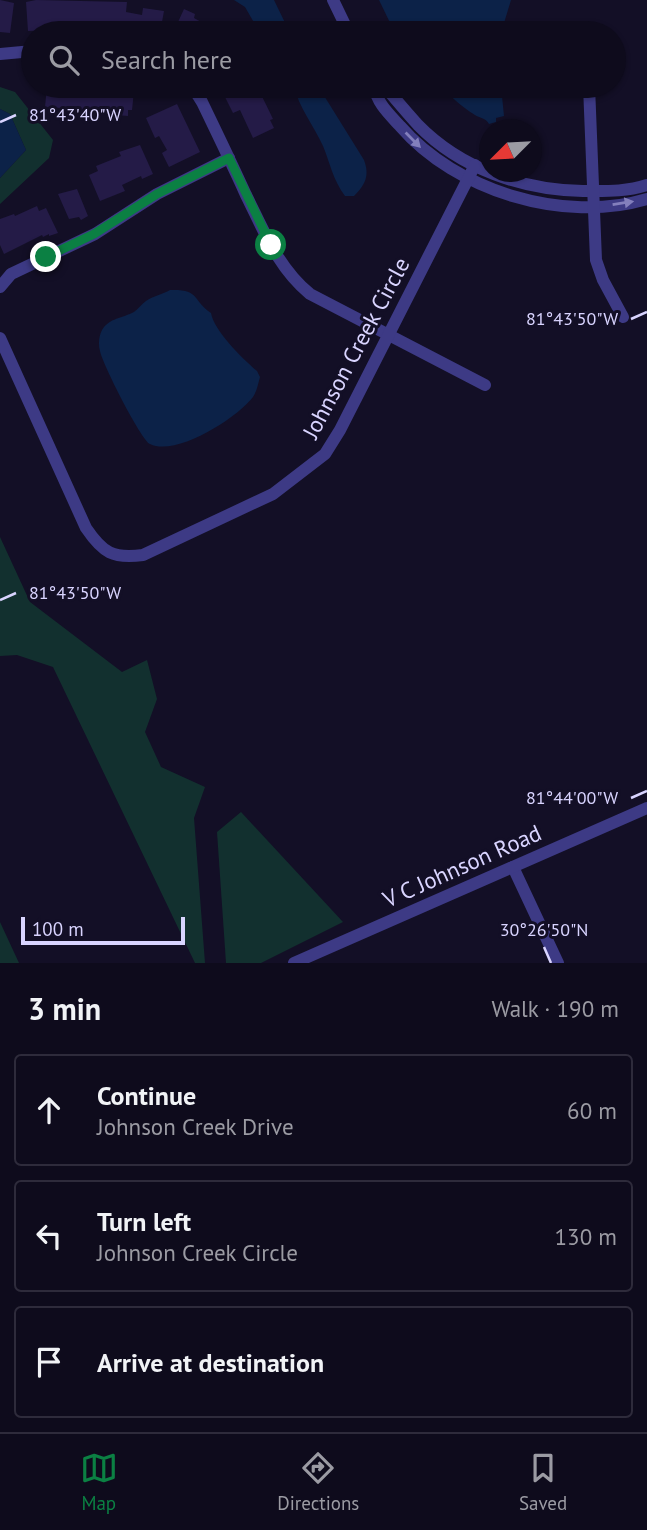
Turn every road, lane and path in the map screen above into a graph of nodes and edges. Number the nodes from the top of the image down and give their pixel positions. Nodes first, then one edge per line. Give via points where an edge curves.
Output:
1 (333, 0) edge
2 (343, 21) edge
3 (21, 52) edge
4 (0, 54) edge
5 (200, 98) edge
6 (376, 98) edge
7 (395, 98) edge
8 (589, 98) edge
9 (229, 158) junction
10 (475, 165) junction
11 (468, 178) junction
12 (647, 185) edge
13 (593, 191) junction
14 (647, 199) edge
15 (593, 206) junction
16 (0, 287) edge
17 (623, 317) dead end
18 (388, 335) junction
19 (0, 338) edge
20 (485, 385) dead end
21 (647, 808) edge
22 (513, 867) junction
23 (293, 963) edge
24 (558, 963) edge

1 - 2 street
3 - 4 street
5 - 9 street
6 -> 11 street via 428,154
7 - 10 street via 420,127
8 - 13 street
9 - 16 street via 157,194 94,234 11,274
9 - 18 street via 271,245 297,284
10 - 11 street, Johnson Creek Circle
10 - 13 street via 520,184
11 - 15 street via 521,199
11 - 18 street, Johnson Creek Circle
12 - 13 street
13 - 15 street
15 -> 14 street
15 - 17 street via 596,260
18 - 19 street, Johnson Creek Circle via 340,430 309,468 273,494 130,557 115,556 98,546 86,528
18 - 20 street
21 - 22 street, V C Johnson Road
22 - 23 street, V C Johnson Road
22 - 24 street

